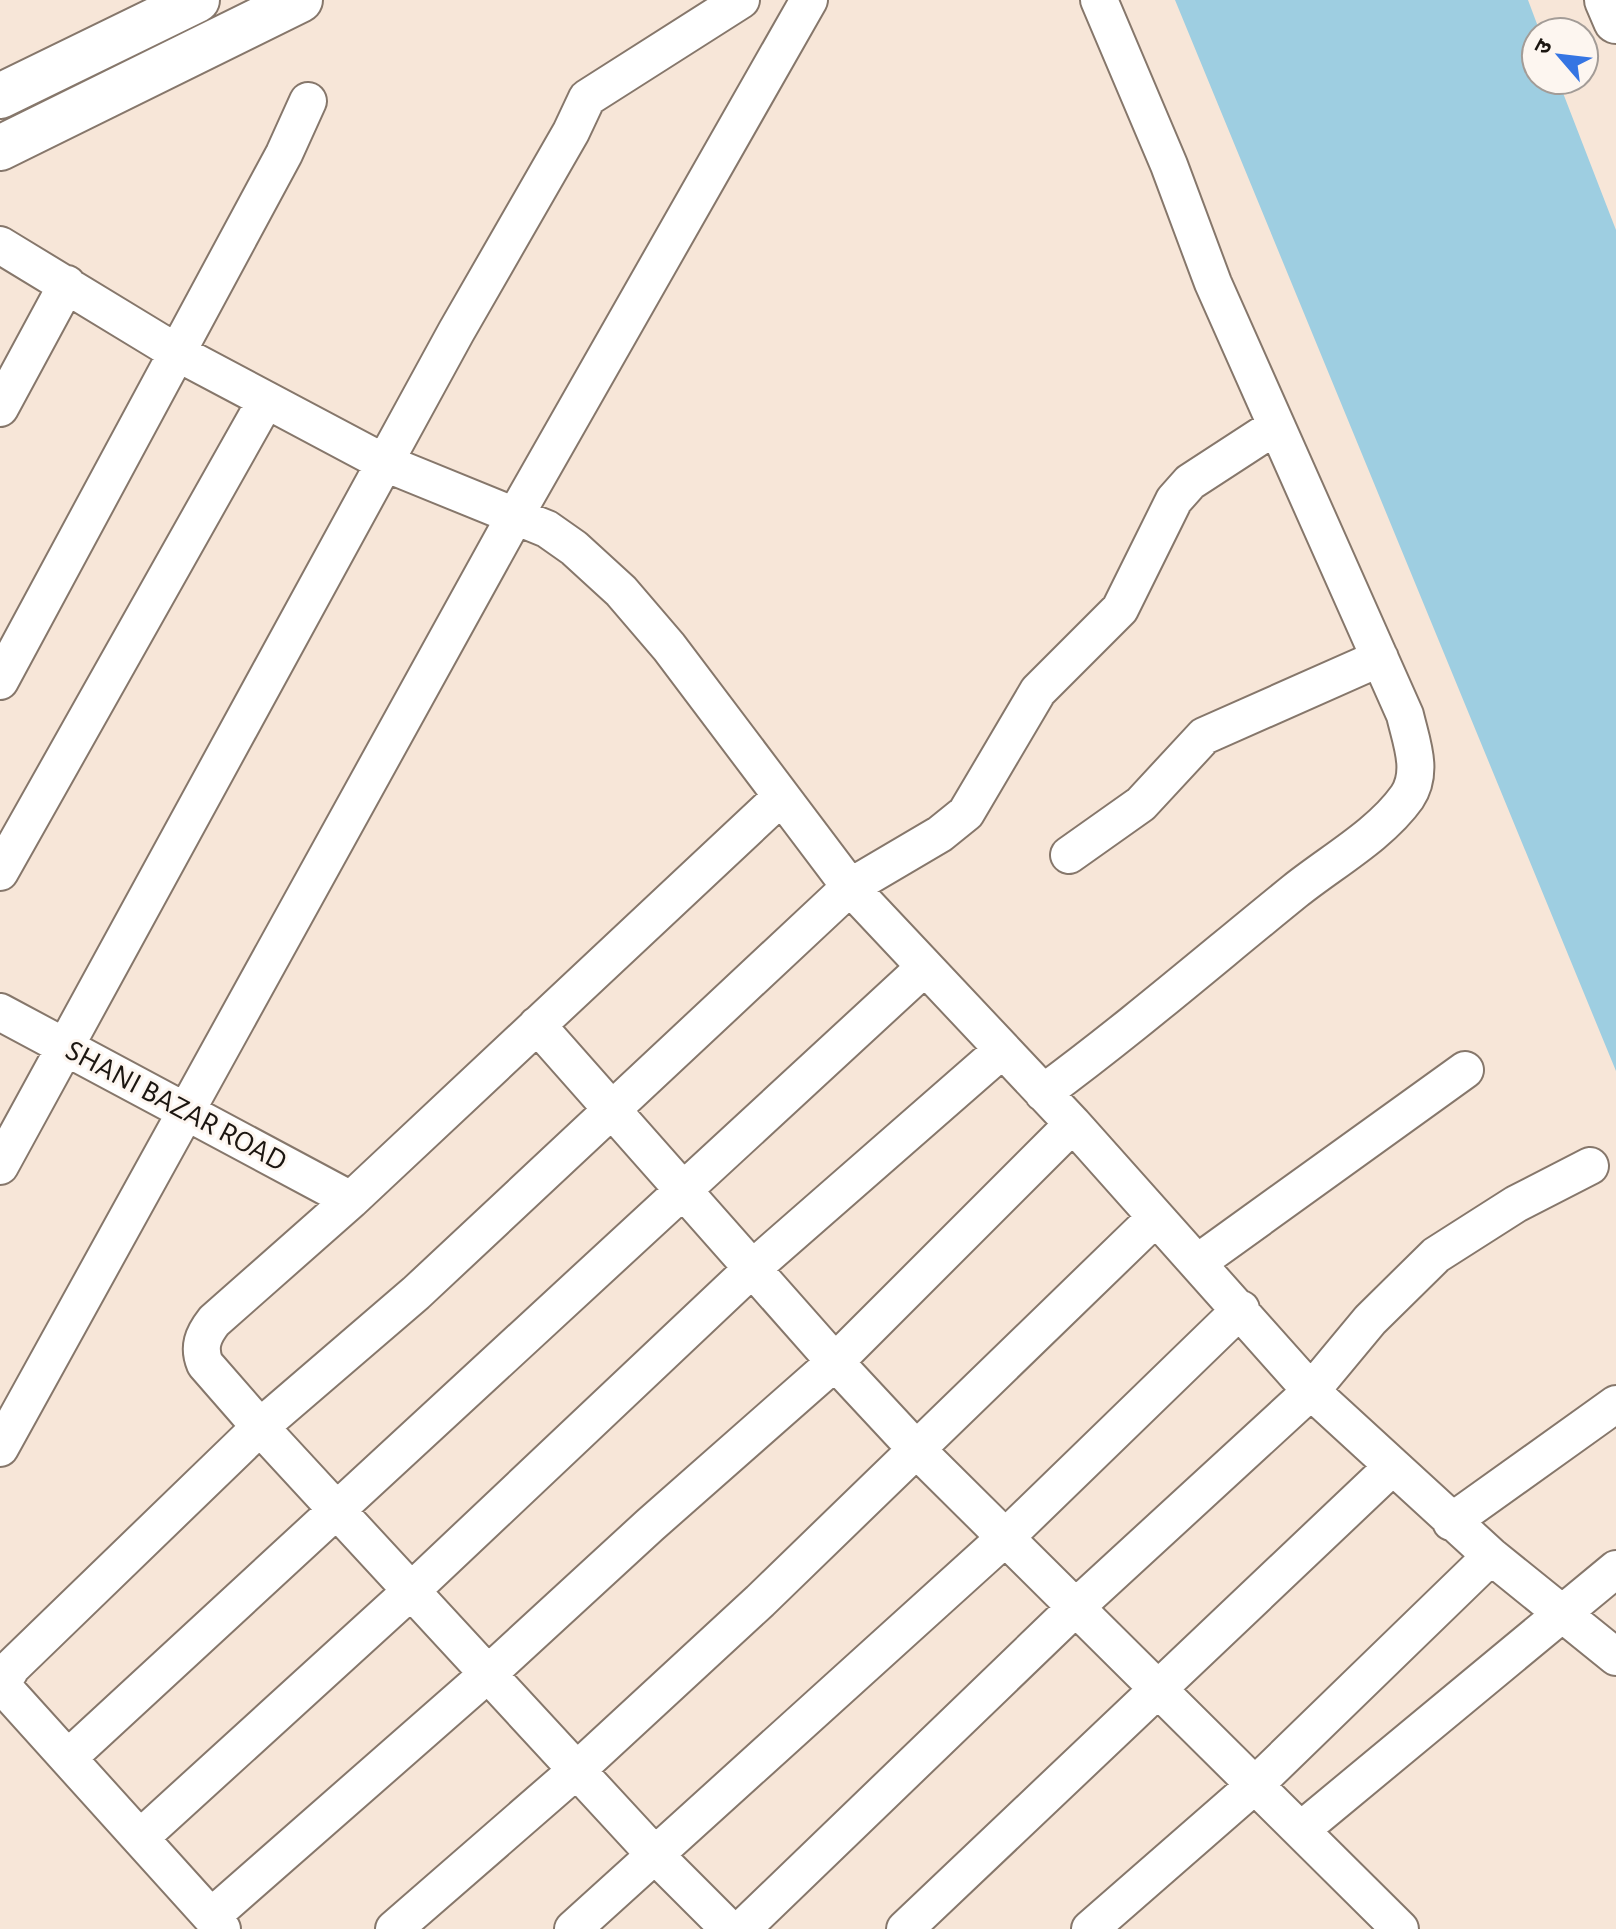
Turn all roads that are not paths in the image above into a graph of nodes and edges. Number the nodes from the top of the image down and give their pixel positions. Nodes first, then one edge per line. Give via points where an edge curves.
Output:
1 (197, 0) edge
2 (300, 0) edge
3 (741, 0) edge
4 (809, 0) edge
5 (1099, 0) edge
6 (1607, 0) edge
7 (1616, 21) edge
8 (0, 96) edge
9 (308, 101) dead end
10 (0, 148) edge
11 (0, 245) edge
12 (67, 284) junction
13 (176, 352) junction
14 (266, 400) junction
15 (0, 408) edge
16 (1276, 426) junction
17 (385, 463) junction
18 (515, 516) junction
19 (1380, 658) junction
20 (0, 681) edge
21 (780, 798) junction
22 (1069, 855) dead end
23 (0, 872) edge
24 (850, 887) junction
25 (924, 968) junction
26 (0, 1012) edge
27 (537, 1025) junction
28 (65, 1047) junction
29 (1001, 1051) junction
30 (1465, 1070) dead end
31 (1043, 1093) junction
32 (612, 1108) junction
33 (188, 1110) junction
34 (1073, 1124) junction
35 (0, 1166) edge
36 (1590, 1166) dead end
37 (684, 1188) junction
38 (351, 1200) junction
39 (1154, 1219) junction
40 (1197, 1263) junction
41 (754, 1267) junction
42 (1241, 1309) junction
43 (835, 1362) junction
44 (1311, 1391) junction
45 (1616, 1404) edge
46 (260, 1427) junction
47 (0, 1448) edge
48 (916, 1449) junction
49 (1391, 1468) junction
50 (335, 1508) junction
51 (1451, 1522) junction
52 (1006, 1537) junction
53 (1491, 1556) junction
54 (1616, 1569) edge
55 (411, 1591) junction
56 (1076, 1607) junction
57 (1560, 1612) junction
58 (1616, 1657) edge
59 (489, 1673) junction
60 (1161, 1689) junction
61 (69, 1757) junction
62 (578, 1769) junction
63 (1255, 1785) junction
64 (1301, 1830) junction
65 (140, 1838) junction
66 (656, 1856) junction
67 (217, 1923) edge
68 (394, 1929) edge
69 (573, 1929) edge
70 (729, 1929) edge
71 (742, 1929) edge
72 (905, 1929) edge
73 (1090, 1929) edge
74 (1400, 1929) edge

1 - 8 main road
2 - 10 main road
3 - 17 street via 587,98
4 - 18 street
5 - 16 street
6 - 7 main road
9 - 13 street
11 - 12 street
12 - 13 street
12 - 15 street
13 - 14 street
13 - 20 street
14 - 17 street
14 - 23 street
16 - 19 street
16 - 24 street via 1190,482 1174,500 1120,609 1038,691 966,813
17 - 18 street
17 - 28 street
18 - 21 street via 574,548 621,591
18 - 33 street
19 - 22 street via 1204,736 1141,804
19 - 31 street via 1405,715 1417,764 1409,795 1134,1026
21 - 24 street
21 - 27 street
24 - 25 street
24 - 32 street
25 - 29 street
25 - 37 street
26 - 28 street, SHANI BAZAR ROAD
27 - 32 street
27 - 38 street
28 - 33 street, SHANI BAZAR ROAD
28 - 35 street
29 - 31 street
29 - 41 street
30 - 40 street
31 - 34 street
32 - 37 street
32 - 46 street via 416,1293
33 - 38 street, SHANI BAZAR ROAD
33 - 47 street
34 - 39 street
34 - 43 street
36 - 44 street via 1516,1204 1436,1255 1370,1320
37 - 41 street
37 - 50 street
38 - 46 street via 204,1334 200,1352 205,1364
39 - 40 street
39 - 48 street
40 - 42 street
41 - 43 street
41 - 55 street
42 - 44 street
42 - 52 street
43 - 48 street
43 - 59 street
44 - 49 street
44 - 56 street
45 - 51 street
46 - 50 street
46 - 61 street via 5,1679 7,1691
48 - 52 street
48 - 62 street
49 - 51 street
49 - 60 street
50 - 55 street
50 - 61 street
51 - 53 street
52 - 56 street
52 - 66 street
53 - 57 street
53 - 63 street
54 - 57 street
55 - 59 street
55 - 65 street
56 - 60 street
56 - 71 street
57 - 58 street
57 - 64 street
59 - 62 street
59 - 67 street
60 - 63 street
60 - 72 street
61 - 65 street
62 - 66 street
62 - 68 street
63 - 64 street
63 - 73 street
64 - 74 street
65 - 67 street
66 - 69 street
66 - 70 street

